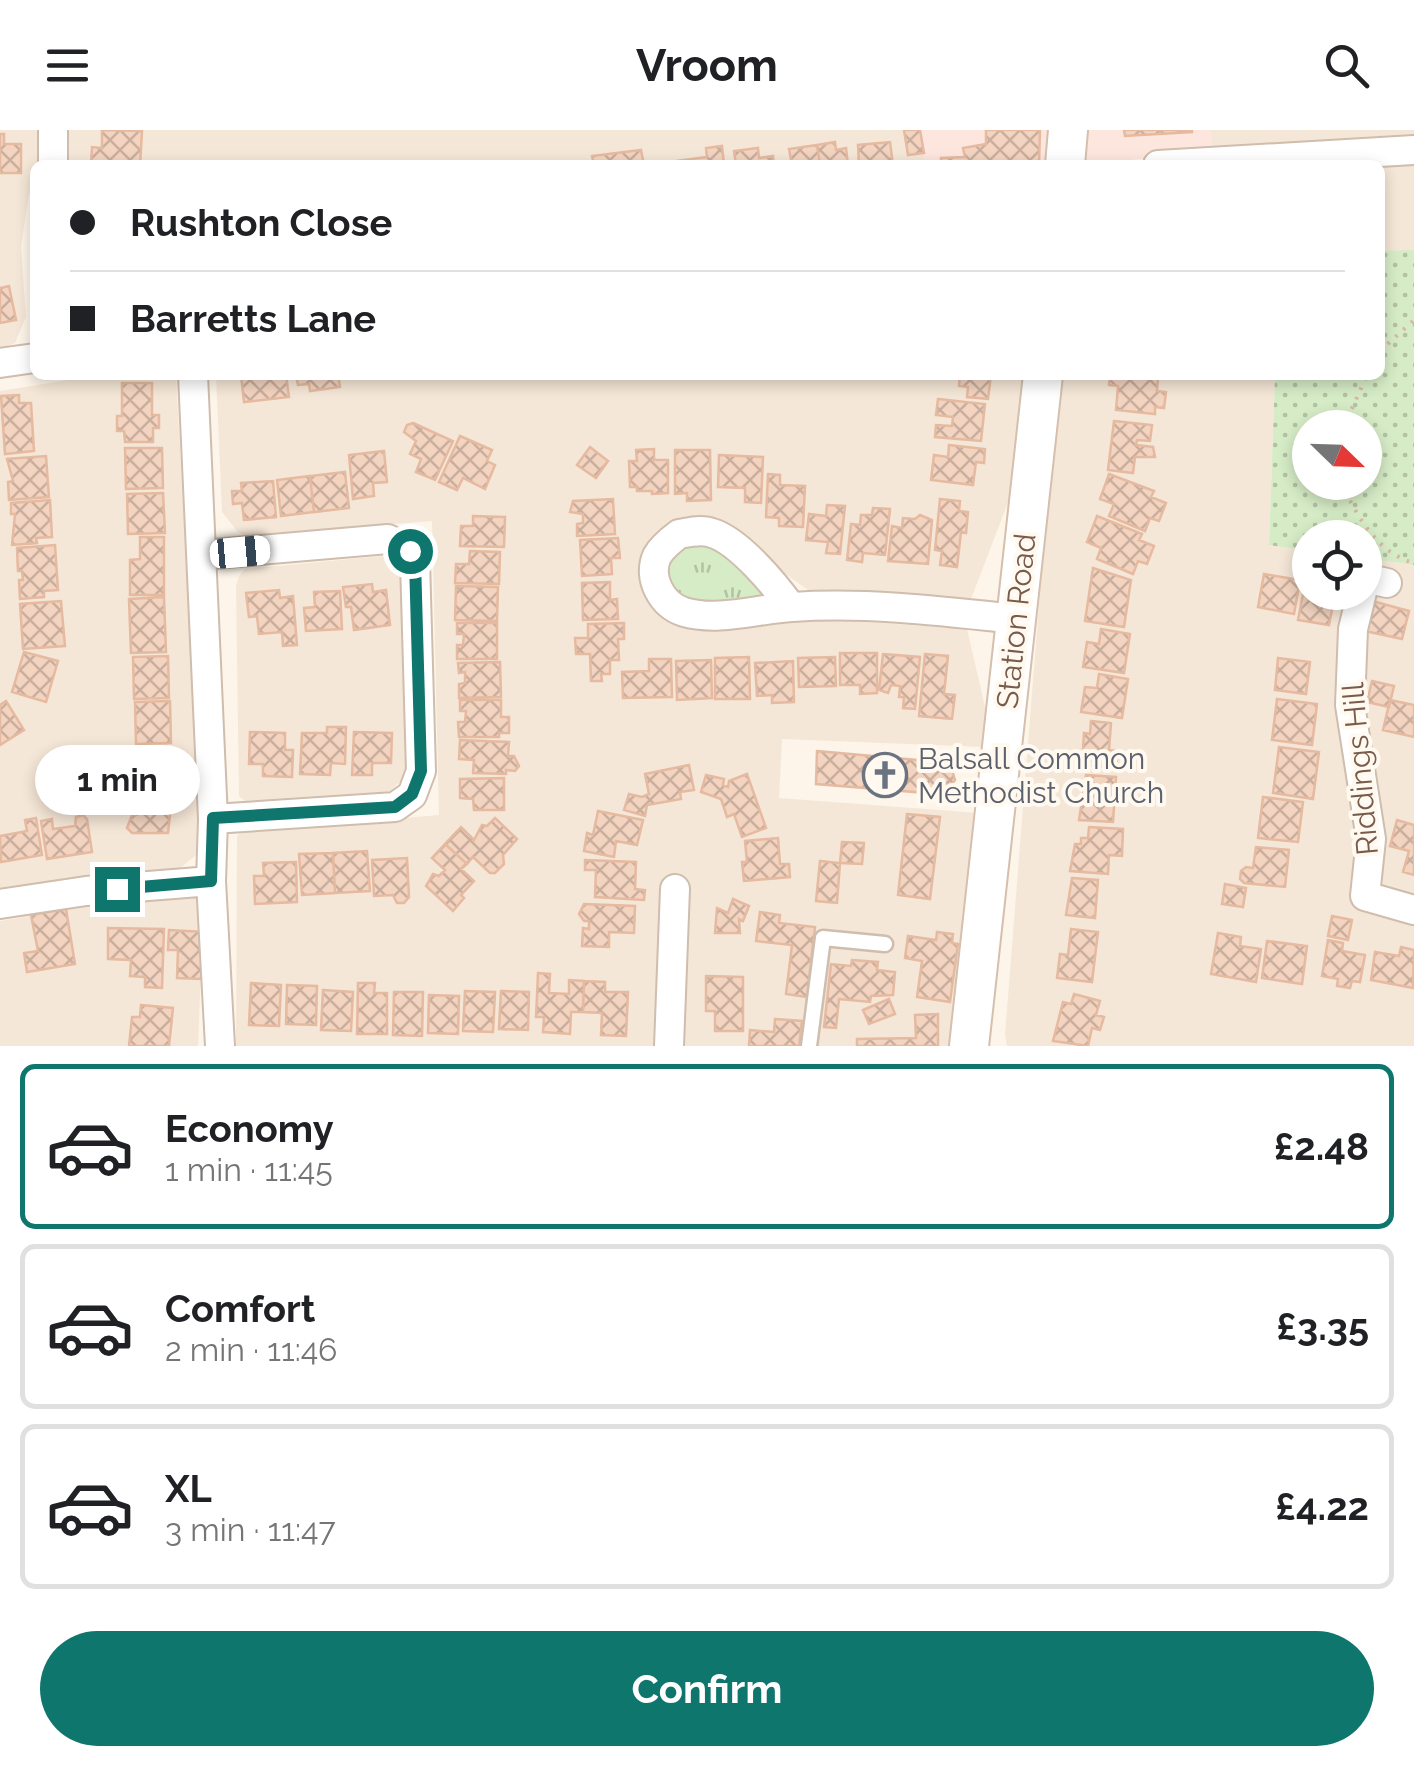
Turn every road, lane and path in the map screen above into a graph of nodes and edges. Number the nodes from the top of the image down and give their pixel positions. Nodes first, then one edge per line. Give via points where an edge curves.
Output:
1 (53, 130) edge
2 (1068, 130) edge
3 (1414, 150) edge
4 (52, 160) edge
5 (1066, 160) edge
6 (1243, 160) edge
7 (1414, 320) edge
8 (1385, 346) edge
9 (30, 359) edge
10 (0, 363) edge
11 (193, 380) edge
12 (1042, 380) edge
13 (1365, 380) edge
14 (1350, 410) edge
15 (1350, 500) edge
16 (202, 555) junction
17 (1414, 563) edge
18 (791, 606) junction
19 (1361, 610) edge
20 (1016, 619) junction
21 (213, 818) junction
22 (211, 881) junction
23 (674, 889) dead end
24 (0, 904) edge
25 (1414, 910) edge
26 (885, 944) dead end
27 (220, 1046) edge
28 (668, 1046) edge
29 (809, 1046) edge
30 (969, 1046) edge

1 - 4 street
2 - 5 street
3 - 6 street
7 - 8 path
9 - 10 street
11 - 16 street
12 - 20 street, Station Road
13 - 14 path
15 - 17 path via 1360,522
16 - 21 street
16 - 21 street via 388,539 415,561 421,771 412,794 395,807
18 - 18 street via 688,613 663,599 654,571 657,556 679,534 712,532
18 - 20 street via 904,607
19 - 25 street, Riddings Hill via 1353,629 1350,704 1372,838 1365,896
20 - 30 street, Station Road
21 - 22 street
22 - 24 street
22 - 27 street
23 - 28 street
26 - 29 lane via 823,938

